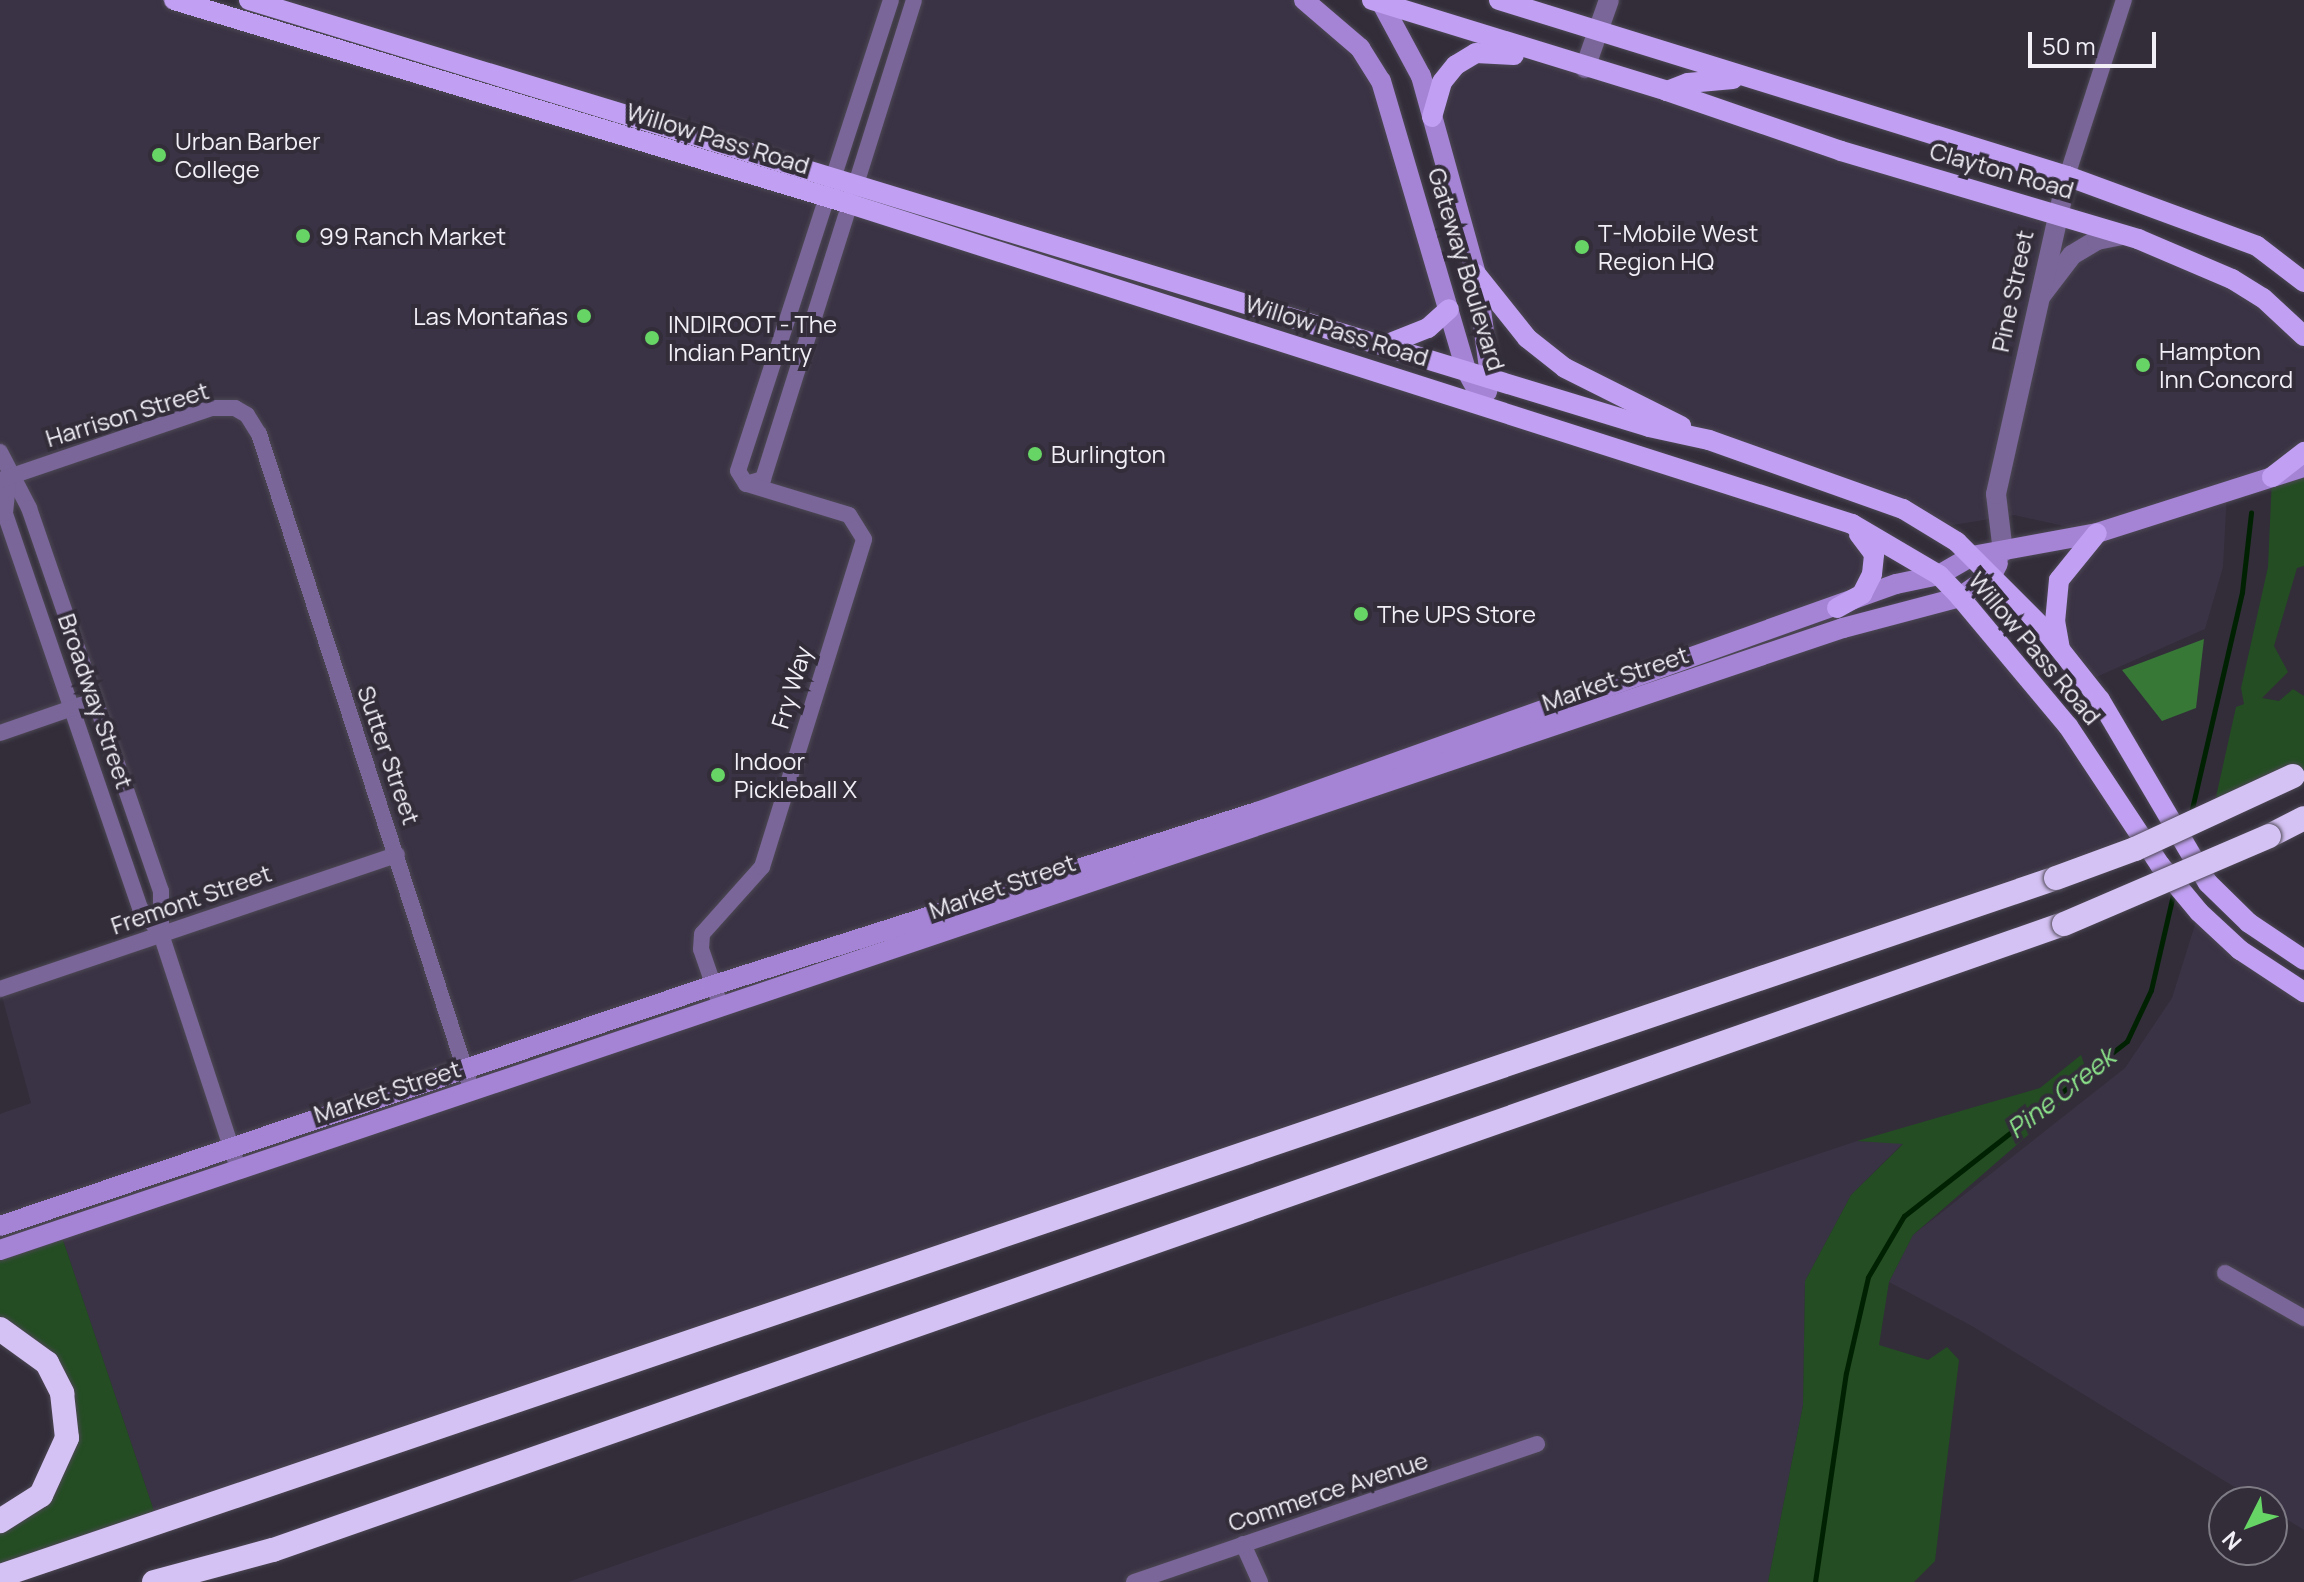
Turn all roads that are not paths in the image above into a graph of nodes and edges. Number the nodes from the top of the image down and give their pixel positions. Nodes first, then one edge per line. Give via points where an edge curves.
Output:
1 (174, 0) edge
2 (249, 0) edge
3 (891, 0) edge
4 (914, 0) edge
5 (1304, 0) edge
6 (1499, 0) edge
7 (1609, 0) edge
8 (2124, 0) edge
9 (1378, 1) edge
10 (1599, 30) junction
11 (1590, 69) junction
12 (1741, 78) junction
13 (1667, 91) junction
14 (1432, 117) junction
15 (2067, 176) junction
16 (835, 178) junction
17 (855, 184) junction
18 (828, 198) junction
19 (850, 204) junction
20 (2056, 211) junction
21 (2123, 235) junction
22 (1476, 274) junction
23 (2304, 282) edge
24 (1115, 288) junction
25 (1210, 291) junction
26 (2035, 304) junction
27 (1449, 309) junction
28 (2304, 336) edge
29 (1385, 345) junction
30 (1466, 370) junction
31 (1490, 375) junction
32 (1485, 404) junction
33 (259, 434) joint
34 (1709, 440) junction
35 (0, 452) edge
36 (2304, 452) edge
37 (2304, 467) edge
38 (2272, 477) junction
39 (4, 478) edge
40 (746, 484) junction
41 (1852, 524) junction
42 (2097, 533) junction
43 (2003, 552) junction
44 (1972, 556) junction
45 (1939, 575) junction
46 (1992, 575) junction
47 (1960, 597) junction
48 (1837, 608) junction
49 (1729, 646) junction
50 (2061, 653) junction
51 (1664, 689) junction
52 (1576, 699) junction
53 (94, 700) junction
54 (73, 708) junction
55 (0, 733) edge
56 (2298, 773) edge
57 (2304, 818) edge
58 (397, 855) junction
59 (161, 934) junction
60 (2304, 960) edge
61 (711, 986) junction
62 (0, 989) edge
63 (2304, 992) edge
64 (721, 1007) junction
65 (465, 1070) junction
66 (472, 1091) junction
67 (231, 1147) junction
68 (239, 1169) junction
69 (0, 1226) edge
70 (0, 1250) edge
71 (2225, 1273) dead end
72 (2304, 1318) edge
73 (0, 1329) edge
74 (1537, 1444) dead end
75 (0, 1521) edge
76 (1243, 1544) junction
77 (273, 1550) junction
78 (0, 1576) edge
79 (154, 1582) edge
80 (204, 1582) edge
81 (1134, 1582) edge
82 (1260, 1582) edge

1 - 18 main road, Willow Pass Road
2 - 16 main road, Willow Pass Road
3 - 16 street
4 - 17 street
5 - 27 main road, Gateway Boulevard via 1360,48 1381,81
6 - 10 main road, Clayton Road
7 - 10 street
8 - 15 street, Pine Street
9 - 11 main road, Clayton Road
9 - 14 main road, Gateway Boulevard via 1421,76
10 - 11 street
10 - 12 main road, Clayton Road
11 - 13 main road, Clayton Road
11 - 14 main road via 1554,68 1503,52 1476,53 1442,82
12 - 13 main road, Clayton Road via 1688,83
12 - 15 main road, Clayton Road
13 - 20 main road, Clayton Road via 1841,151
14 - 22 main road, Gateway Boulevard
15 - 20 street, Pine Street
15 - 23 main road, Clayton Road via 2257,246
16 - 17 main road, Willow Pass Road
16 - 18 street
17 - 19 street
17 - 25 main road, Willow Pass Road
18 - 19 main road, Willow Pass Road
18 - 40 street via 738,471
19 - 24 main road, Willow Pass Road
19 - 40 street via 763,479
20 - 21 main road, Clayton Road
20 - 26 street, Pine Street
21 - 26 street via 2097,240 2072,255
21 - 28 main road, Clayton Road via 2232,279 2263,298
22 - 31 main road, Gateway Boulevard
22 - 34 main road via 1527,338 1565,368
24 - 25 main road via 1201,304
24 - 32 main road, Willow Pass Road
25 - 29 main road, Willow Pass Road
26 - 43 street, Pine Street via 1996,494
27 - 29 main road via 1428,328
27 - 30 main road, Gateway Boulevard
29 - 30 main road, Willow Pass Road
30 - 31 main road, Willow Pass Road
30 - 32 main road, Gateway Boulevard
31 - 32 main road, Gateway Boulevard
31 - 34 main road, Willow Pass Road via 1649,427
32 - 41 main road, Willow Pass Road
33 - 39 street, Harrison Street via 247,415 235,408 211,408
33 - 58 street, Sutter Street
34 - 44 main road, Willow Pass Road via 1903,509
35 - 39 street, Broadway Street
36 - 38 main road
37 - 38 main road, Market Street
38 - 42 main road, Market Street
39 - 53 street, Broadway Street via 27,503
39 - 54 street, Broadway Street via 5,513
40 - 61 street, Fry Way via 849,515 864,539 762,867 702,934
41 - 45 main road, Willow Pass Road
41 - 48 main road via 1874,554 1872,574 1862,594
42 - 43 main road, Market Street
42 - 50 main road via 2059,580 2055,622
43 - 44 main road, Market Street
43 - 46 main road, Market Street
44 - 45 main road, Market Street
44 - 46 main road, Willow Pass Road
45 - 47 main road, Willow Pass Road
45 - 48 main road, Market Street via 1896,584
46 - 47 main road, Market Street
46 - 50 main road, Willow Pass Road
47 - 51 main road, Market Street via 1843,628
47 - 63 main road, Willow Pass Road via 2068,726 2184,893 2240,950
48 - 49 main road, Market Street
49 - 51 main road via 1709,663 1671,677
49 - 52 main road, Market Street
50 - 60 main road, Willow Pass Road via 2126,741 2208,883 2249,923
51 - 52 main road via 1646,683 1597,699
51 - 64 main road, Market Street
52 - 61 main road, Market Street via 1257,812
53 - 54 street
53 - 59 street, Broadway Street via 161,891
54 - 55 street
54 - 59 street, Broadway Street via 140,908
56 - 78 highway, bridge via 2135,849 2056,878
57 - 77 highway, bridge via 2064,924
58 - 59 street, Fremont Street
58 - 65 street, Sutter Street
59 - 62 street, Fremont Street
59 - 67 street, Broadway Street
61 - 64 street, Fry Way
61 - 65 main road, Market Street
64 - 66 main road, Market Street
65 - 66 street, Sutter Street
65 - 67 main road, Market Street
66 - 68 main road, Market Street
67 - 68 street, Broadway Street
67 - 69 main road, Market Street
68 - 70 main road, Market Street
71 - 72 street
73 - 75 highway via 47,1363 62,1393 67,1438 41,1495
74 - 76 street, Commerce Avenue
76 - 81 street, Commerce Avenue
76 - 82 street
77 - 79 highway
77 - 80 highway

